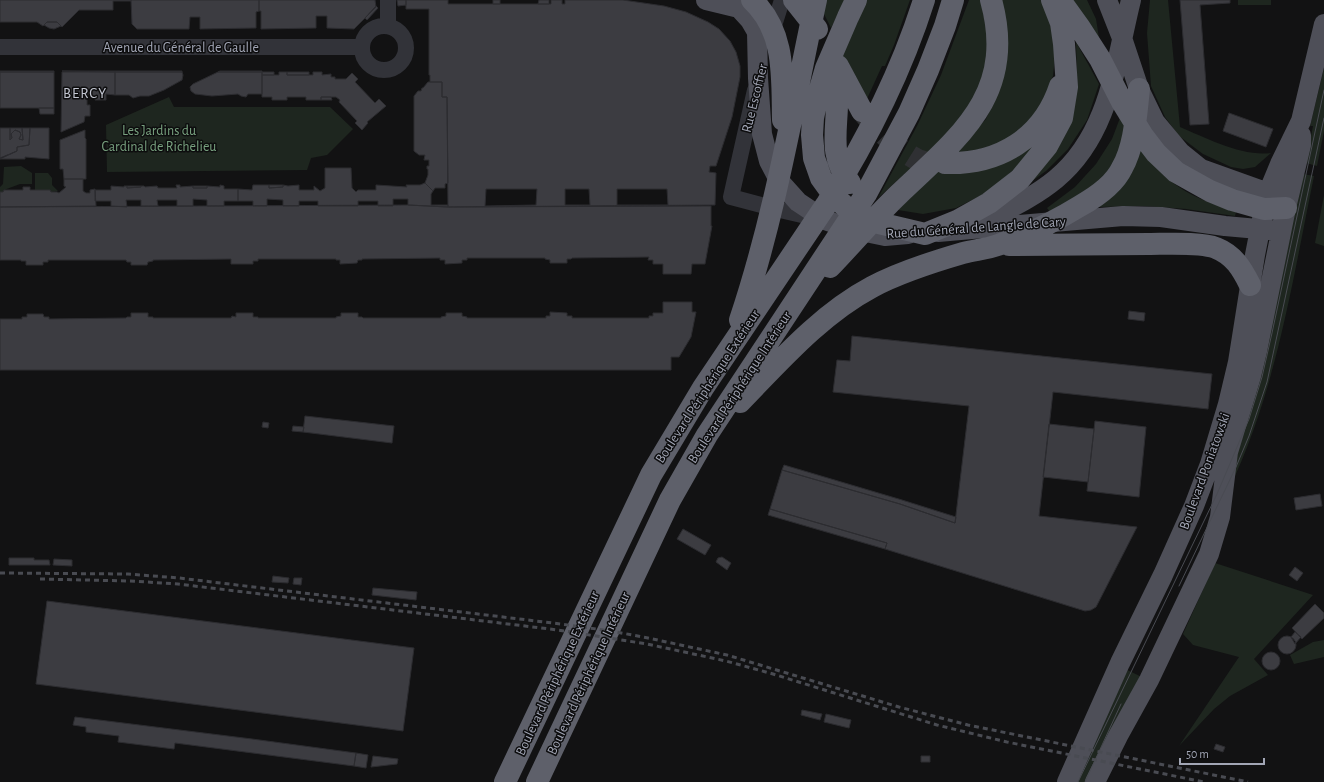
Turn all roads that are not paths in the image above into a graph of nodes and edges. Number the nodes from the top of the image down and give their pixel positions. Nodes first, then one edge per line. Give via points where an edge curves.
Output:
1 (388, 0) edge
2 (706, 0) edge
3 (856, 0) edge
4 (924, 0) edge
5 (953, 0) edge
6 (991, 0) edge
7 (1052, 0) edge
8 (1060, 0) edge
9 (1107, 0) edge
10 (1131, 0) edge
11 (786, 2) edge
12 (816, 2) edge
13 (751, 10) edge
14 (1324, 24) edge
15 (388, 25) junction
16 (1122, 38) junction
17 (0, 47) edge
18 (362, 47) junction
19 (1065, 54) junction
20 (832, 67) junction
21 (758, 78) junction
22 (1139, 89) junction
23 (870, 113) junction
24 (1301, 121) junction
25 (784, 157) junction
26 (945, 162) tunnel mouth
27 (731, 197) joint
28 (1286, 208) junction
29 (1264, 210) junction
30 (825, 220) junction
31 (1224, 226) junction
32 (971, 229) junction
33 (1281, 231) junction
34 (925, 234) junction
35 (998, 245) junction
36 (1255, 255) junction
37 (1250, 285) junction
38 (786, 315) junction
39 (731, 348) junction
40 (707, 435) junction
41 (506, 782) edge
42 (537, 782) edge
43 (1067, 782) edge
44 (1096, 782) edge

1 - 15 street
2 - 13 main road
3 - 20 highway via 838,39
4 - 23 highway, Boulevard Périphérique Extérieur via 900,66
5 - 38 highway, Boulevard Périphérique Intérieur via 928,70 899,132 866,194
6 - 38 highway via 997,23 998,56 989,90 976,114 955,140 890,203
7 - 19 highway via 1061,23
8 - 29 highway via 1100,59 1122,102 1156,153 1176,172 1210,191
9 - 16 main road
10 - 16 main road
11 - 20 highway via 824,40
11 - 21 street, Rue Escoffier
12 - 25 highway
13 - 21 main road via 757,32
13 - 25 highway via 767,18 775,35 781,62
14 - 24 main road, Boulevard Poniatowski
15 - 18 street via 369,32
15 - 18 street via 398,30 405,38 406,54 398,65 388,69 375,68 367,62
16 - 22 main road
16 - 32 main road via 1107,100 1094,132 1079,157 1056,179 1032,196
17 - 18 street, Avenue du Général de Gaulle
19 - 26 highway via 1063,76 1052,106 1022,140 1007,151 983,160
19 - 34 highway via 1067,87 1062,118 1047,146 1020,179 989,203 957,221
20 - 23 highway
20 - 34 highway via 814,112 814,158 821,178 834,196 849,210 866,220
21 - 27 street, Rue Escoffier
21 - 30 main road via 762,134 780,182 798,202
22 - 29 main road via 1155,122 1180,152 1201,169
22 - 35 highway via 1128,156 1112,182 1096,197 1052,223
23 - 39 highway, Boulevard Périphérique Extérieur via 846,174
24 - 28 main road, Boulevard Poniatowski via 1301,145
24 - 29 main road, Boulevard Poniatowski via 1280,164
25 - 39 highway via 754,279
27 - 30 street, Rue du Général de Langle de Cary
28 - 29 highway
28 - 33 main road, Boulevard Poniatowski
29 - 31 main road, Rue du Général de Langle de Cary
29 - 33 main road, Rue du Général de Langle de Cary
29 - 36 main road, Boulevard Poniatowski
30 - 34 main road, Rue du Général de Langle de Cary via 885,236
31 - 32 main road, Rue du Général de Langle de Cary via 1161,217 1123,216
31 - 36 main road via 1243,241
32 - 34 main road, Rue du Général de Langle de Cary
33 - 44 main road, Boulevard Poniatowski via 1251,376 1228,452 1220,517 1209,554 1149,680
35 - 37 highway via 1167,244 1215,247 1238,263
35 - 40 highway via 917,268 872,287 842,307 800,342
36 - 37 main road, Boulevard Poniatowski
37 - 43 main road, Boulevard Poniatowski via 1238,362 1210,464 1191,512
38 - 40 highway, Boulevard Périphérique Intérieur
39 - 41 highway, Boulevard Périphérique Extérieur via 683,420 651,475
40 - 42 highway, Boulevard Périphérique Intérieur via 670,500

